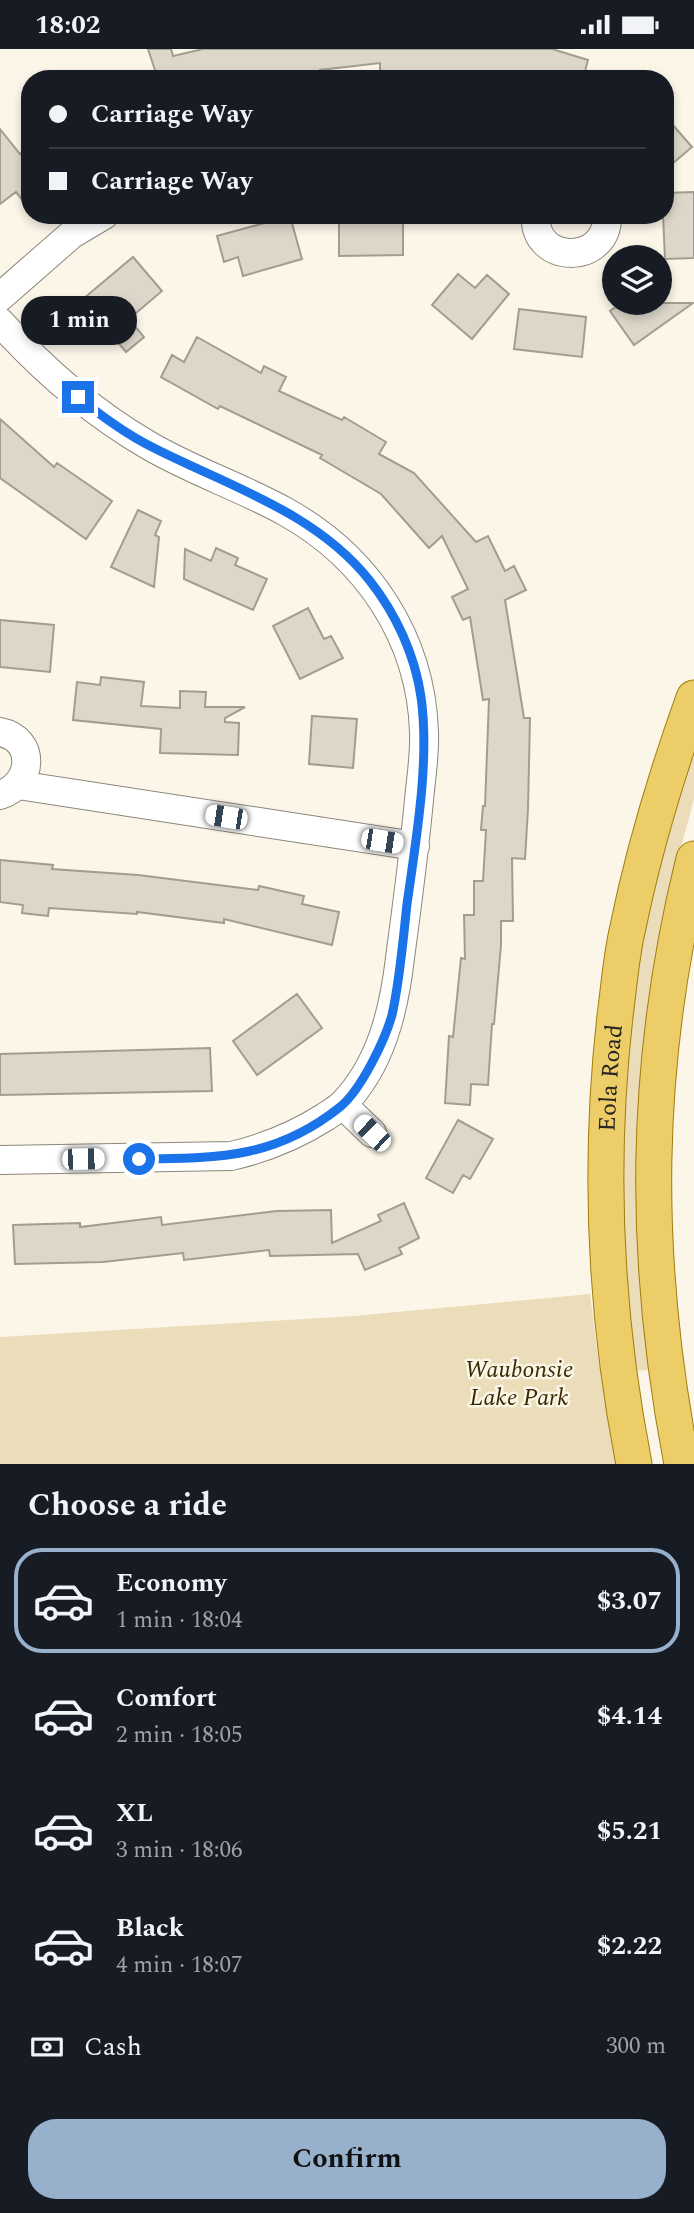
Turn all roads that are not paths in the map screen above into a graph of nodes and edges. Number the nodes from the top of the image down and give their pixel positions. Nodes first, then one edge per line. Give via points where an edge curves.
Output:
1 (89, 224) edge
2 (537, 224) edge
3 (607, 224) edge
4 (0, 297) edge
5 (0, 322) edge
6 (694, 698) edge
7 (0, 732) edge
8 (9, 790) edge
9 (415, 846) junction
10 (694, 859) edge
11 (342, 1105) junction
12 (372, 1133) dead end
13 (0, 1160) edge
14 (634, 1464) edge
15 (682, 1464) edge

1 - 4 street
2 - 3 street via 543,241 562,253 574,254 596,244
5 - 9 street via 32,358 96,412 149,446 286,512 321,535 368,578 397,624 421,698 424,748
6 - 14 main road, Eola Road via 655,810 630,918 610,1063 606,1233 611,1316
7 - 8 street via 15,739 26,756 24,777
8 - 9 street
9 - 11 street via 391,1016 371,1066
10 - 15 main road, Eola Road via 668,979 653,1160 655,1265
11 - 12 street
11 - 13 street via 299,1133 231,1156

